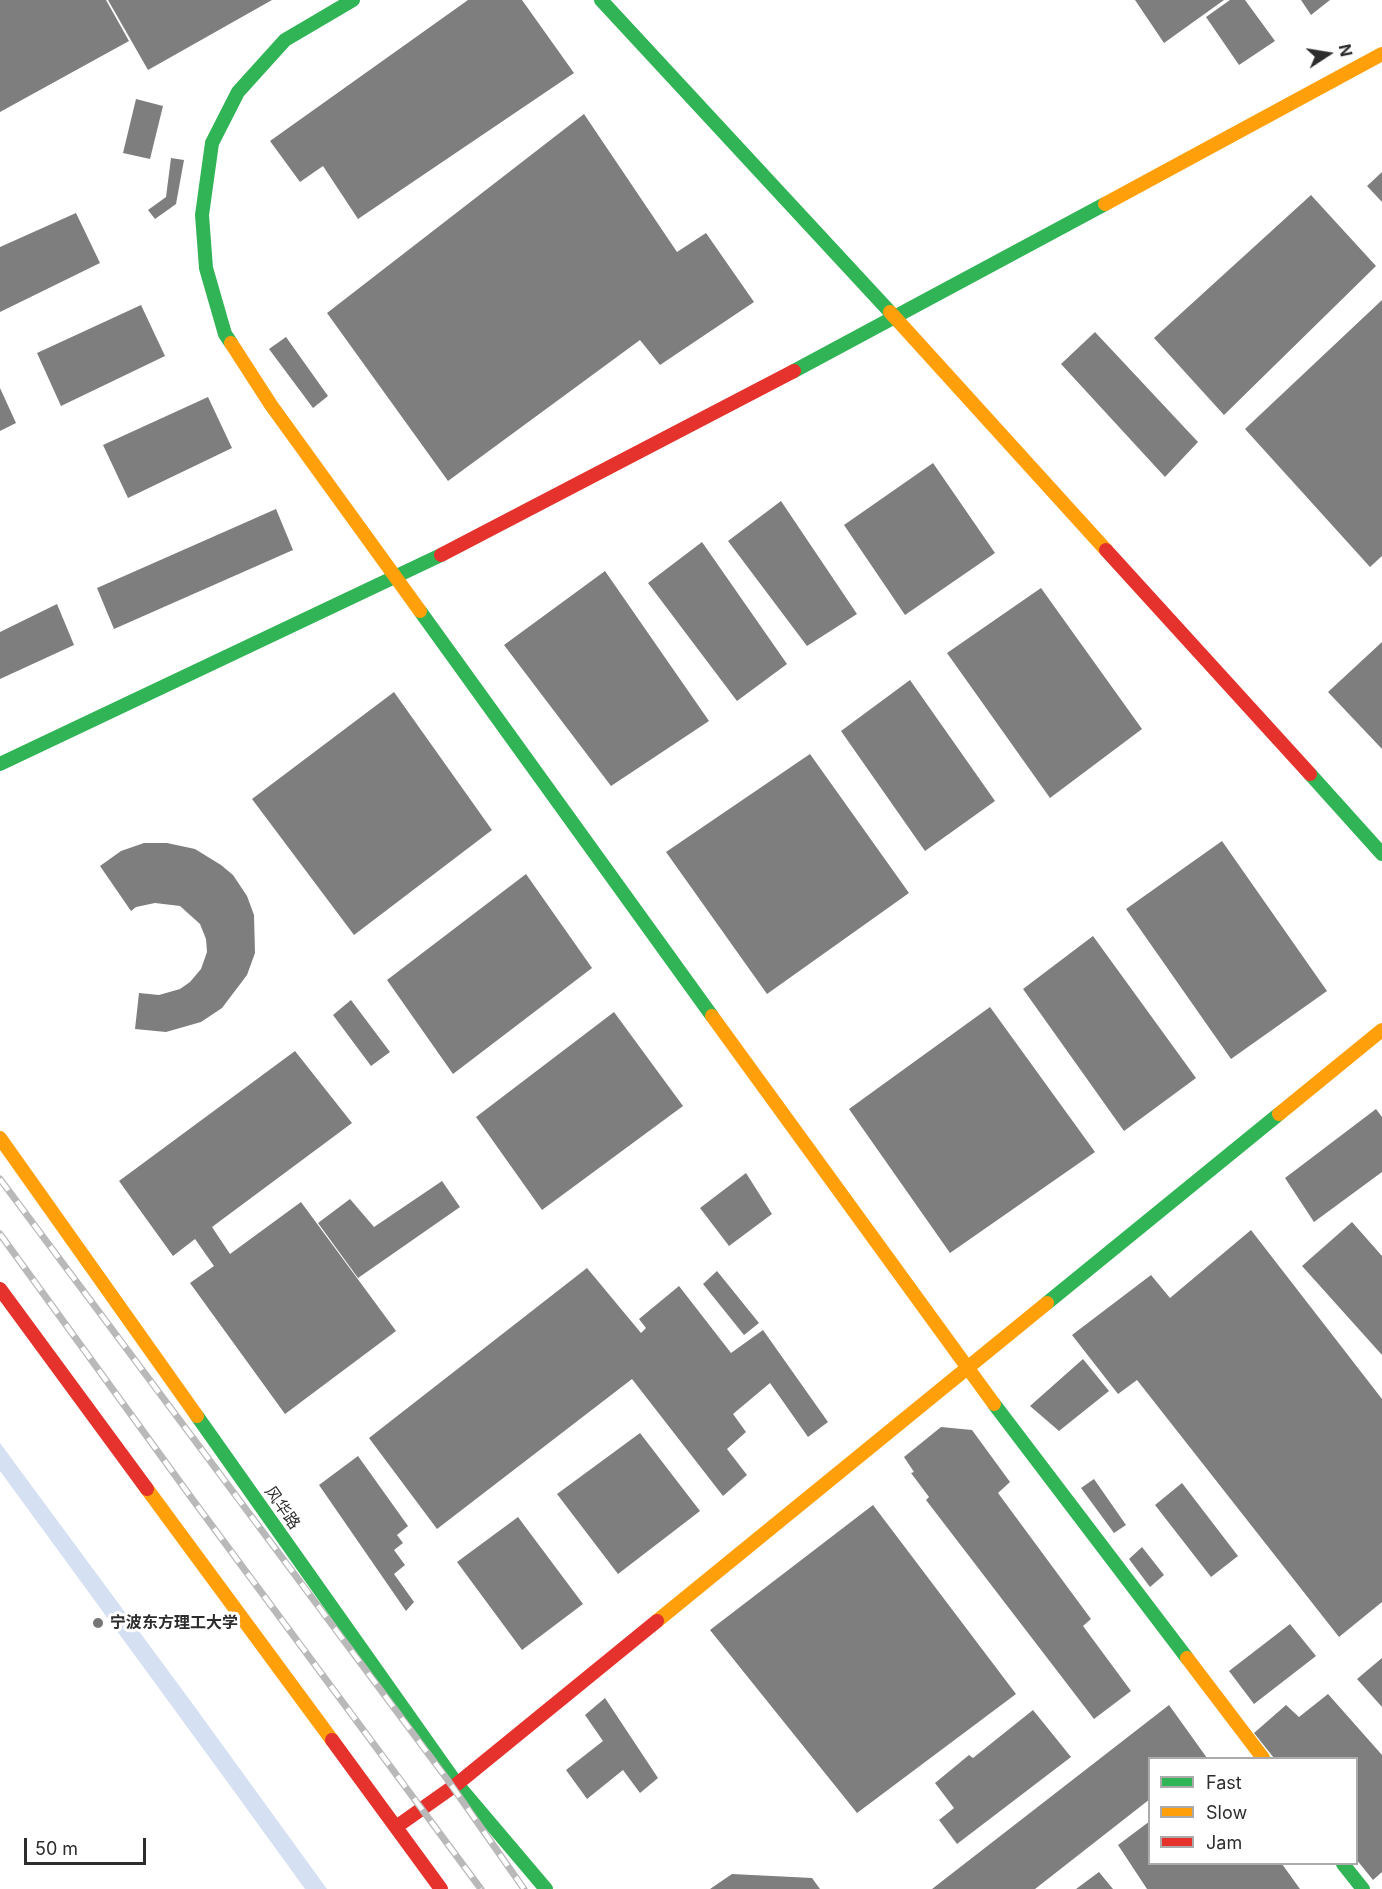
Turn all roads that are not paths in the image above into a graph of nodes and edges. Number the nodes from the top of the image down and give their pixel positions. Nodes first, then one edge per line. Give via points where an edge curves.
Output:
1 (353, 0) edge
2 (601, 0) edge
3 (1382, 54) edge
4 (895, 318) junction
5 (398, 578) junction
6 (0, 764) edge
7 (1382, 854) edge
8 (1382, 1030) edge
9 (0, 1138) edge
10 (0, 1289) edge
11 (966, 1367) junction
12 (1262, 1757) edge
13 (457, 1784) junction
14 (396, 1827) junction
15 (1345, 1865) edge
16 (441, 1889) edge
17 (546, 1889) edge
18 (1363, 1889) edge

1 - 5 street via 285,40 238,92 212,143 202,215 205,258 225,334 271,405
2 - 4 street
3 - 4 street
4 - 5 street
4 - 7 street
5 - 6 street
5 - 11 street
8 - 11 street
9 - 13 street, 风华路
10 - 14 street
11 - 12 street
11 - 13 street
13 - 14 street
13 - 17 street, 风华路
14 - 16 street
15 - 18 street

